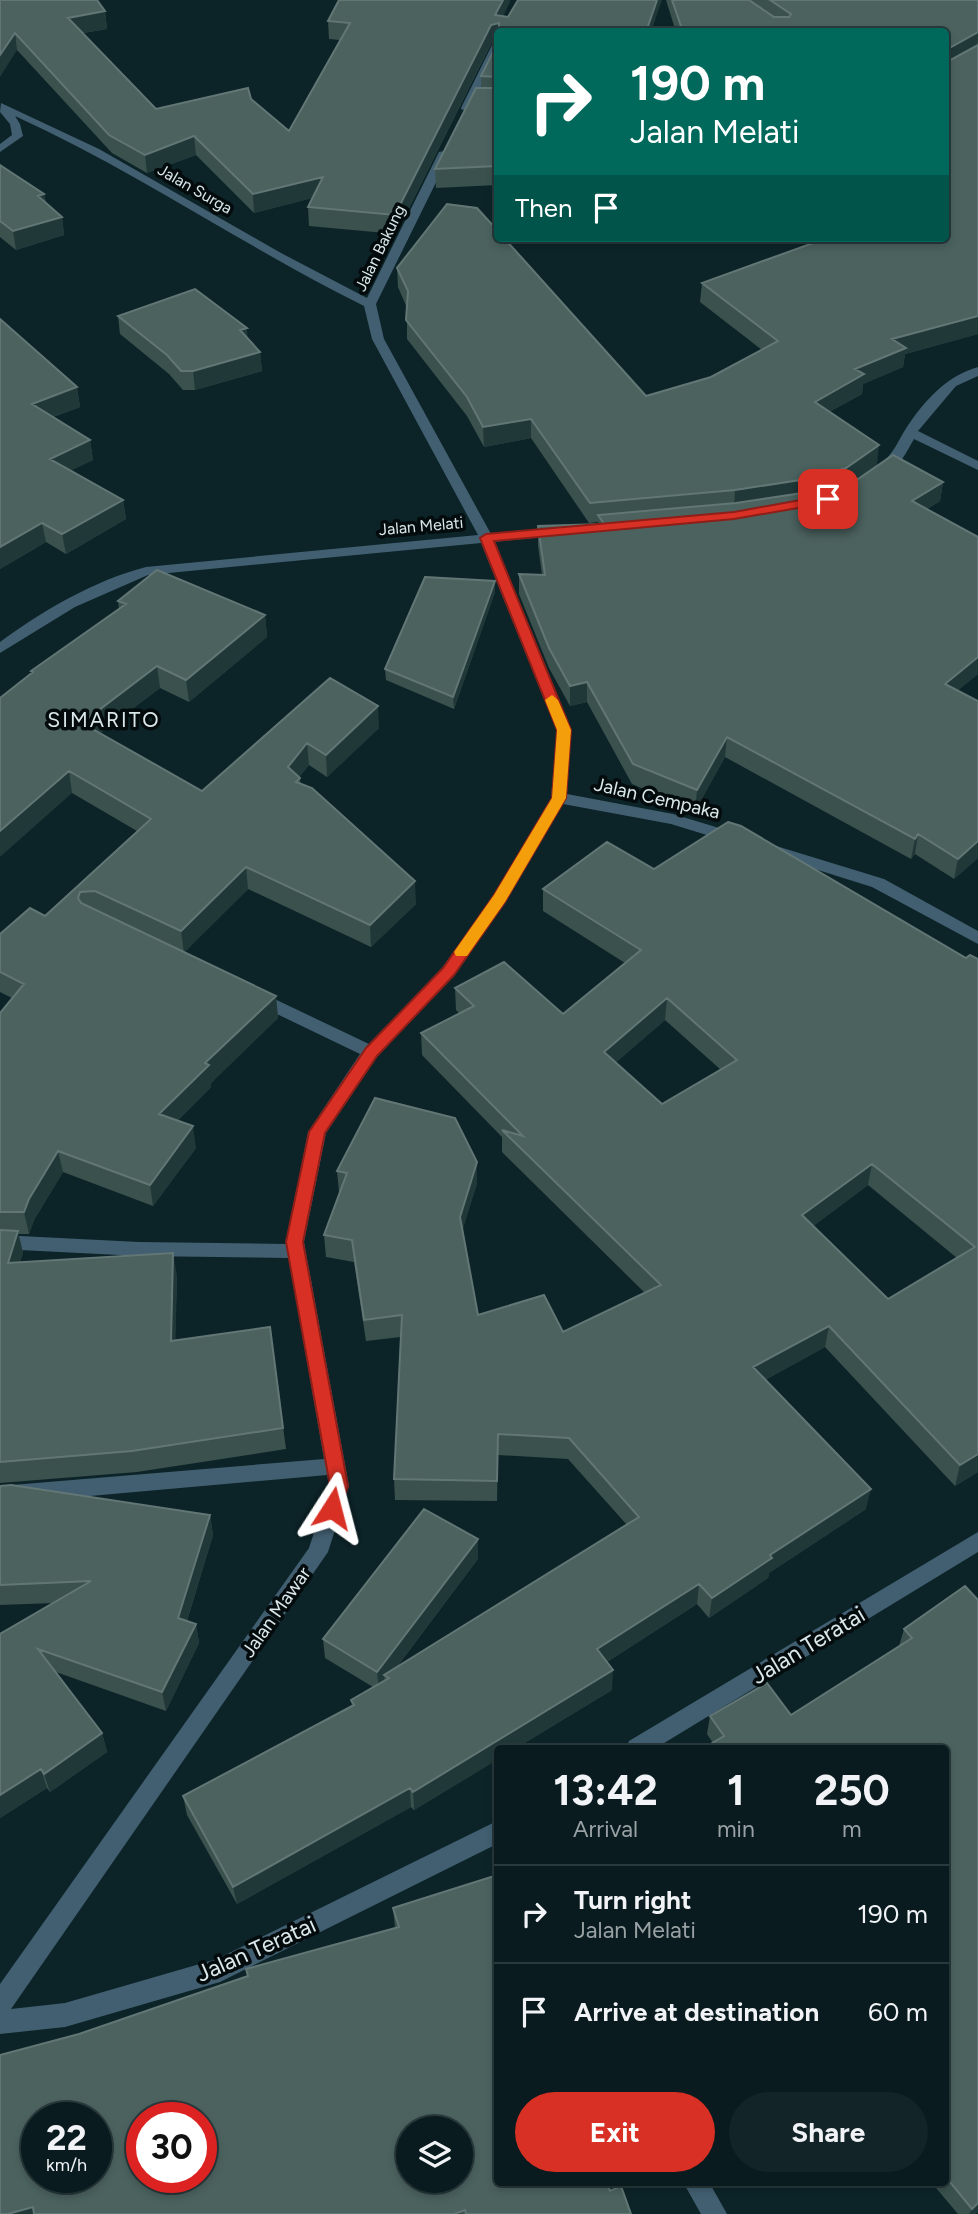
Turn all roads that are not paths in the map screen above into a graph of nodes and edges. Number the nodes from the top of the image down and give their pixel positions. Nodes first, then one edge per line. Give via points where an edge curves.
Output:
1 (494, 53) edge
2 (0, 105) edge
3 (459, 124) edge
4 (453, 136) edge
5 (0, 149) edge
6 (370, 304) junction
7 (978, 371) edge
8 (911, 433) junction
9 (978, 466) edge
10 (873, 477) edge
11 (583, 529) edge
12 (486, 538) junction
13 (0, 649) edge
14 (559, 798) junction
15 (978, 938) edge
16 (238, 988) edge
17 (371, 1052) junction
18 (0, 1242) edge
19 (297, 1251) junction
20 (336, 1466) junction
21 (0, 1495) edge
22 (978, 1541) edge
23 (642, 1745) edge
24 (494, 1833) edge
25 (0, 2004) edge
26 (0, 2022) edge
27 (698, 2186) edge
28 (715, 2214) edge

1 - 3 street via 477,100
2 - 5 street via 18,136
2 - 6 street, Jalan Surga via 56,129 314,278
4 - 6 street, Jalan Bakung
6 - 12 street, Jalan Bakung via 378,339
7 - 8 street via 952,383
8 - 9 street
8 - 10 street via 895,461
11 - 12 street, Jalan Melati
12 - 13 street, Jalan Melati via 146,571 86,594
12 - 14 street, Jalan Mawar via 564,730
14 - 15 street, Jalan Cempaka via 673,819 878,883
14 - 17 street, Jalan Mawar via 500,898 448,972
16 - 17 street
17 - 19 street, Jalan Mawar via 317,1132
18 - 19 street
19 - 20 street, Jalan Mawar
20 - 21 street
20 - 25 street, Jalan Mawar via 339,1486 318,1552
22 - 23 street, Jalan Teratai
24 - 26 street, Jalan Teratai via 220,1970 65,2015
27 - 28 street

